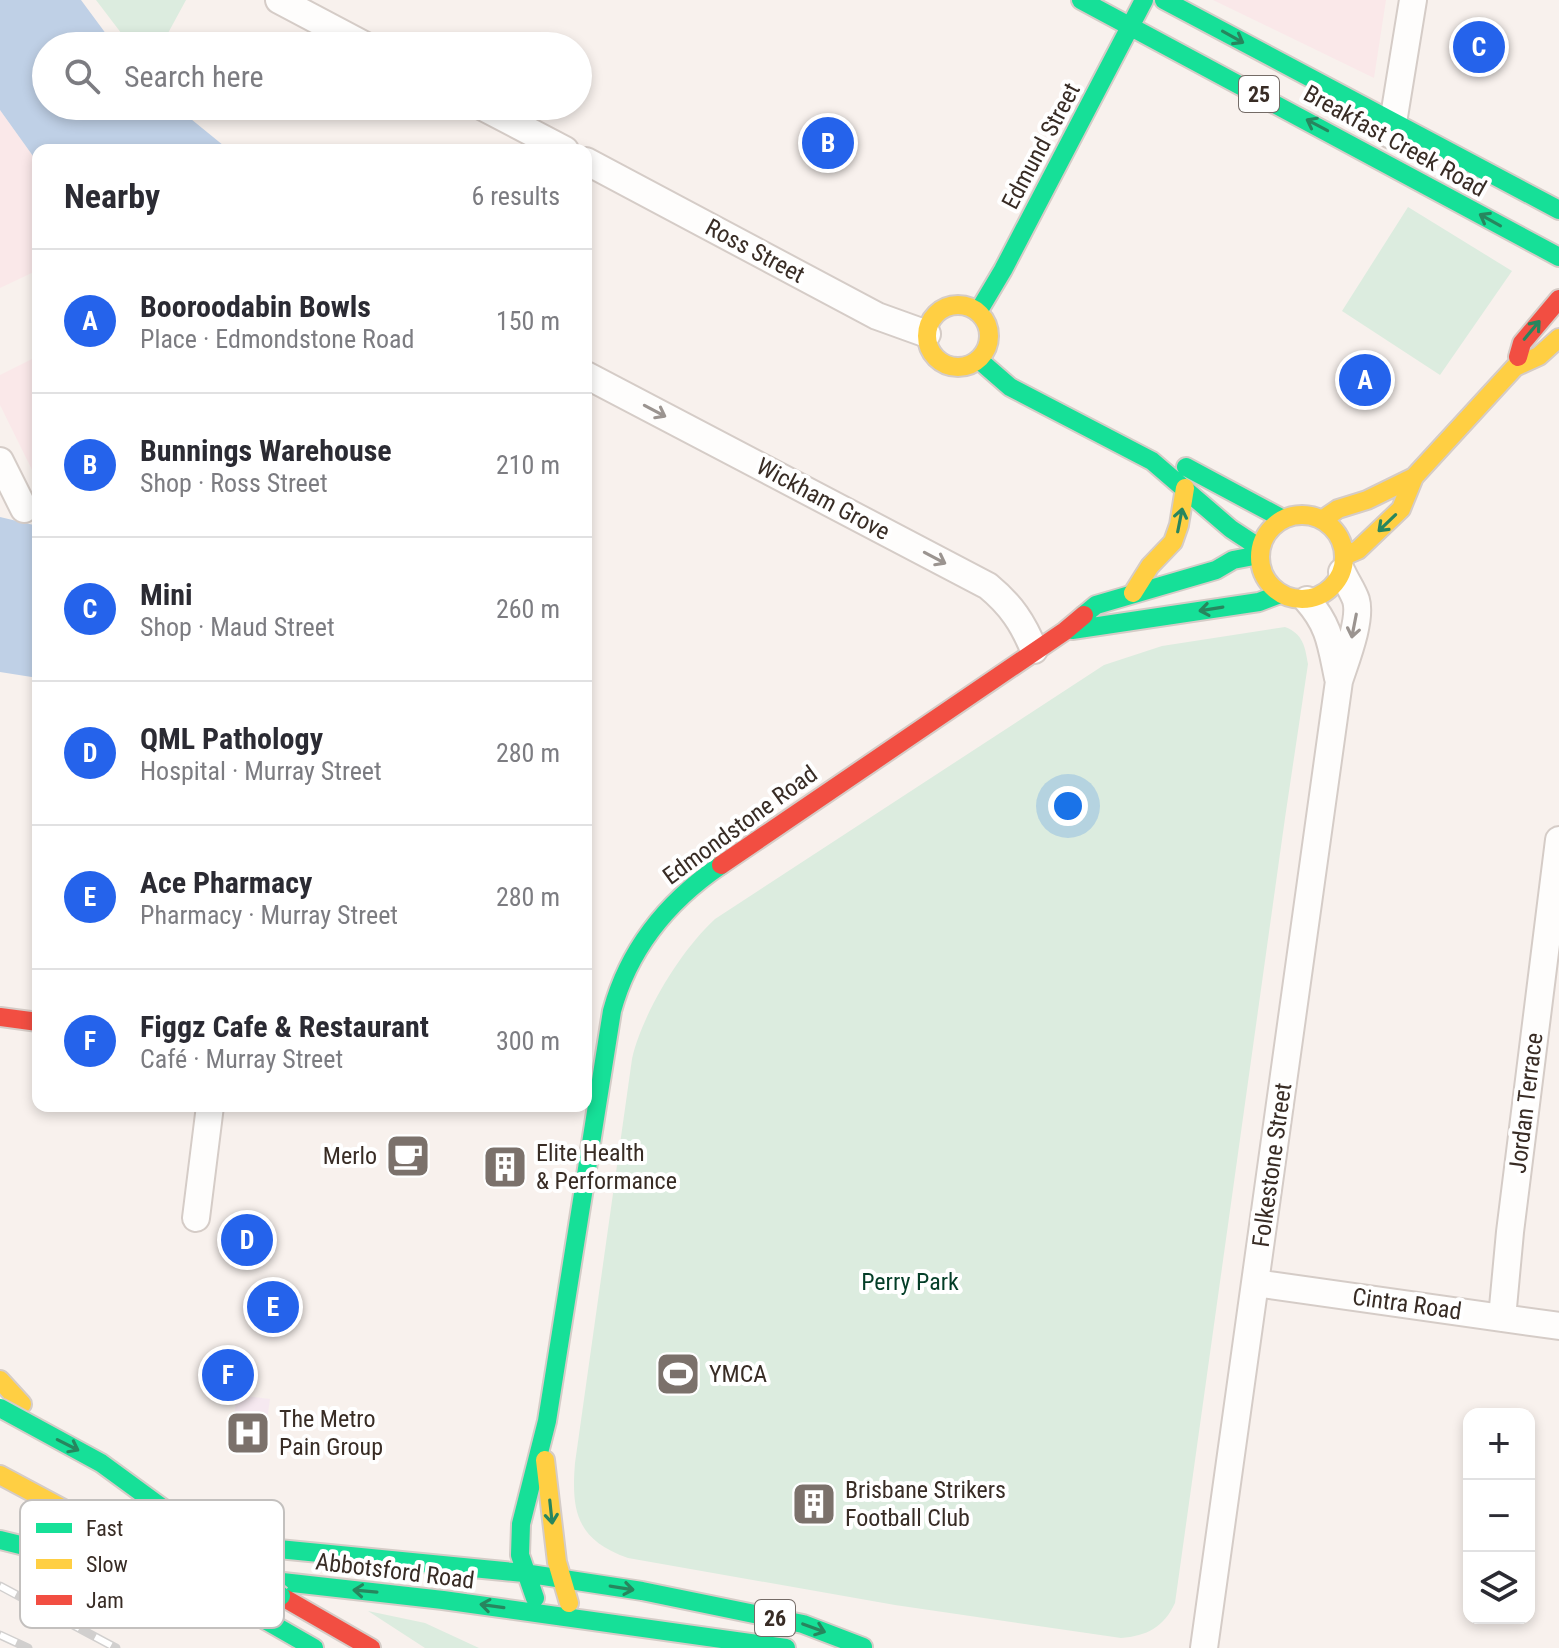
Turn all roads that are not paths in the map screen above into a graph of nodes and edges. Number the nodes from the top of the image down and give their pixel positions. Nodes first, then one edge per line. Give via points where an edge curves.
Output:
1 (279, 0) edge
2 (1081, 0) edge
3 (1144, 0) edge
4 (1164, 0) edge
5 (1413, 0) edge
6 (1131, 26) junction
7 (340, 32) edge
8 (508, 120) edge
9 (1393, 123) junction
10 (554, 144) edge
11 (1386, 162) junction
12 (592, 164) edge
13 (1559, 210) edge
14 (1559, 257) edge
15 (1559, 299) edge
16 (978, 312) junction
17 (927, 334) junction
18 (1559, 338) edge
19 (979, 360) junction
20 (1515, 367) junction
21 (592, 378) edge
22 (0, 461) edge
23 (1152, 461) junction
24 (1414, 477) junction
25 (1185, 488) junction
26 (24, 509) dead end
27 (1283, 519) junction
28 (1322, 520) junction
29 (1260, 552) junction
30 (1343, 564) junction
31 (1133, 593) junction
32 (1280, 594) junction
33 (1307, 600) junction
34 (1065, 631) junction
35 (1034, 650) junction
36 (1339, 681) junction
37 (1559, 840) edge
38 (0, 1017) edge
39 (32, 1021) edge
40 (592, 1086) edge
41 (209, 1112) edge
42 (589, 1112) edge
43 (196, 1218) dead end
44 (1255, 1283) junction
45 (1502, 1318) junction
46 (1559, 1326) edge
47 (0, 1380) edge
48 (22, 1404) dead end
49 (0, 1408) edge
50 (543, 1445) junction
51 (0, 1475) edge
52 (47, 1500) edge
53 (152, 1500) edge
54 (0, 1540) edge
55 (20, 1545) edge
56 (284, 1550) edge
57 (524, 1573) junction
58 (560, 1578) junction
59 (284, 1582) edge
60 (284, 1597) edge
61 (284, 1598) edge
62 (288, 1600) junction
63 (542, 1613) junction
64 (574, 1619) junction
65 (280, 1628) edge
66 (867, 1647) edge
67 (314, 1648) edge
68 (371, 1648) edge
69 (786, 1648) edge
70 (840, 1648) edge
71 (1204, 1648) edge

1 - 7 street
2 - 6 main road, Breakfast Creek Road / 25
3 - 6 main road, Edmund Street
4 -> 9 main road, Breakfast Creek Road / 25
5 - 9 street
11 -> 6 main road, Breakfast Creek Road / 25
6 - 16 main road, Edmund Street
8 - 10 street
9 - 11 street
9 - 13 main road, Breakfast Creek Road / 25
14 -> 11 main road, Breakfast Creek Road / 25
12 - 17 street, Ross Street via 877,316
20 -> 15 main road via 1522,343
16 - 17 main road via 950,306 934,316
16 - 19 main road via 988,341
17 - 19 main road via 932,354 949,367
18 - 20 main road via 1539,356
19 - 23 main road via 1010,387
20 - 24 main road
21 -> 35 street, Wickham Grove via 988,586 1022,621
22 - 26 street
23 - 25 main road
23 - 27 main road via 1182,465
24 - 28 main road
24 -> 30 main road via 1401,509
25 - 29 main road
31 -> 25 main road via 1173,542
27 - 28 main road via 1296,514
27 - 29 main road via 1264,536
28 - 30 main road via 1341,541
29 - 31 main road, Edmondstone Road
29 - 32 main road via 1264,577
30 - 33 main road via 1328,591
30 -> 36 street, Folkestone Street via 1357,610
31 - 34 main road, Edmondstone Road via 1096,605
32 - 33 main road
32 -> 34 main road, Edmondstone Road via 1259,602
33 - 36 street, Folkestone Street via 1328,628
34 - 35 main road, Edmondstone Road
35 - 40 main road, Edmondstone Road via 675,899 645,936 624,974
36 - 44 street, Folkestone Street
37 - 45 street, Jordan Terrace
38 - 39 main road
41 - 43 street
42 - 50 main road, Edmondstone Road
44 - 45 street, Cintra Road
44 - 71 street, Folkestone Street
45 - 46 street, Cintra Road
47 - 48 main road
49 -> 53 main road, bridge via 101,1463
50 - 57 main road, Edmondstone Road via 521,1522
50 -> 58 main road, Edmondstone Road
51 - 52 main road, bridge
55 -> 54 main road, Abbotsford Road / 26
56 - 57 main road, Abbotsford Road / 26
57 - 58 main road, Abbotsford Road / 26
57 - 63 main road, Edmondstone Road
58 - 64 main road, Edmondstone Road
58 -> 66 main road, Abbotsford Road / 26 via 803,1624
63 -> 59 main road, Abbotsford Road / 26
60 -> 62 main road, bridge
61 - 62 main road, bridge
62 - 68 main road
63 - 64 main road, Abbotsford Road / 26
64 - 69 main road, Abbotsford Road / 26
65 - 67 main road
66 - 70 main road, Abbotsford Road / 26

